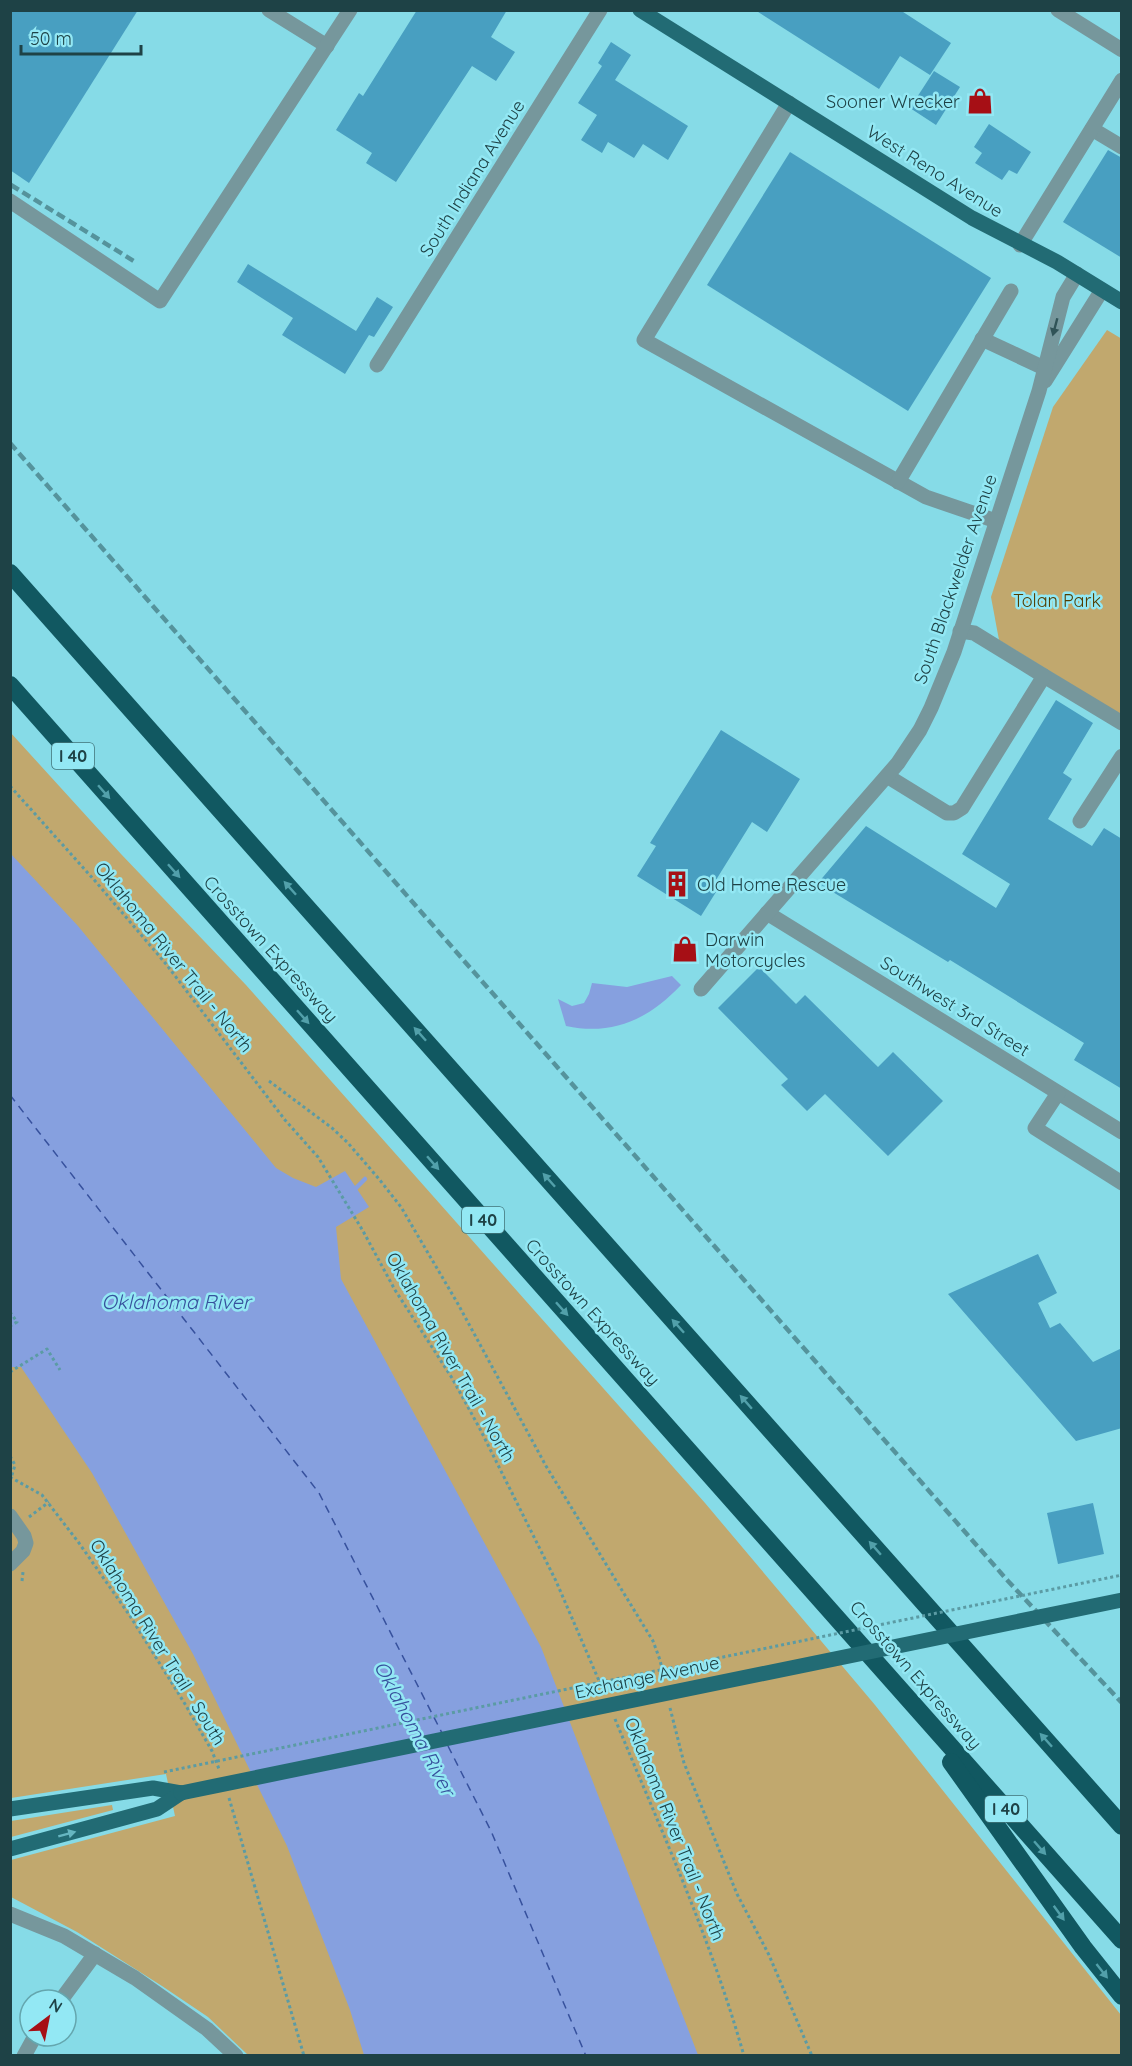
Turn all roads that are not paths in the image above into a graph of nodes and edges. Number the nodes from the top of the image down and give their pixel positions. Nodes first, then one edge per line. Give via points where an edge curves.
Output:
1 (269, 10) edge
2 (350, 10) edge
3 (600, 10) edge
4 (640, 10) edge
5 (1058, 10) edge
6 (327, 46) junction
7 (1122, 50) edge
8 (1122, 80) edge
9 (789, 104) junction
10 (1092, 129) junction
11 (1122, 147) edge
12 (10, 201) edge
13 (1020, 245) junction
14 (1077, 273) junction
15 (1102, 290) junction
16 (1011, 291) dead end
17 (1122, 302) edge
18 (982, 339) junction
19 (377, 365) dead end
20 (1044, 368) junction
21 (1039, 391) junction
22 (898, 482) junction
23 (996, 520) junction
24 (10, 573) edge
25 (960, 631) junction
26 (1044, 676) junction
27 (10, 685) edge
28 (1122, 723) edge
29 (1122, 756) edge
30 (887, 776) junction
31 (1080, 821) dead end
32 (767, 913) junction
33 (701, 989) dead end
34 (1058, 1093) junction
35 (1122, 1132) edge
36 (1120, 1178) edge
37 (14, 1520) edge
38 (10, 1564) edge
39 (1122, 1600) edge
40 (891, 1678) junction
41 (1086, 1784) junction
42 (181, 1793) junction
43 (10, 1809) edge
44 (1122, 1810) edge
45 (1122, 1827) edge
46 (10, 1849) edge
47 (10, 1914) edge
48 (1122, 1940) edge
49 (95, 1954) junction
50 (70, 1988) edge
51 (1122, 1996) edge
52 (236, 2055) edge

1 - 6 street
2 - 6 street
3 - 19 street, South Indiana Avenue
4 - 9 main road, West Reno Avenue
5 - 7 street
6 - 12 street via 160,301
8 - 10 street
9 - 13 main road, West Reno Avenue
9 - 22 street via 644,340
10 - 11 street
10 - 13 street
13 - 14 main road, West Reno Avenue
14 - 15 main road, West Reno Avenue
14 -> 20 street, South Blackwelder Avenue via 1063,297
15 - 17 main road, West Reno Avenue
15 - 21 street, South Blackwelder Avenue
16 - 18 street
18 - 20 street
18 - 22 street
20 - 21 street, South Blackwelder Avenue
21 - 23 street, South Blackwelder Avenue
22 - 23 street via 926,497
23 - 25 street, South Blackwelder Avenue
41 -> 24 highway
25 - 26 street via 974,633
25 - 30 street, South Blackwelder Avenue via 931,708
26 - 28 street
26 - 30 street via 962,808 947,813
27 -> 40 highway, Crosstown Expressway / I 40
29 - 31 street
30 - 32 street, South Blackwelder Avenue
32 - 33 street, South Blackwelder Avenue
32 - 34 street, Southwest 3rd Street
34 - 35 street, Southwest 3rd Street
34 - 36 street via 1035,1128
37 - 38 street via 26,1544
39 - 42 main road, Exchange Avenue, bridge
40 -> 48 highway, Crosstown Expressway / I 40
40 -> 51 highway
41 - 44 highway
41 - 45 highway
42 - 43 main road, Exchange Avenue via 153,1788
46 -> 42 main road, Exchange Avenue via 157,1809
47 - 49 street via 64,1936
49 - 50 street
49 - 52 street via 207,2029

